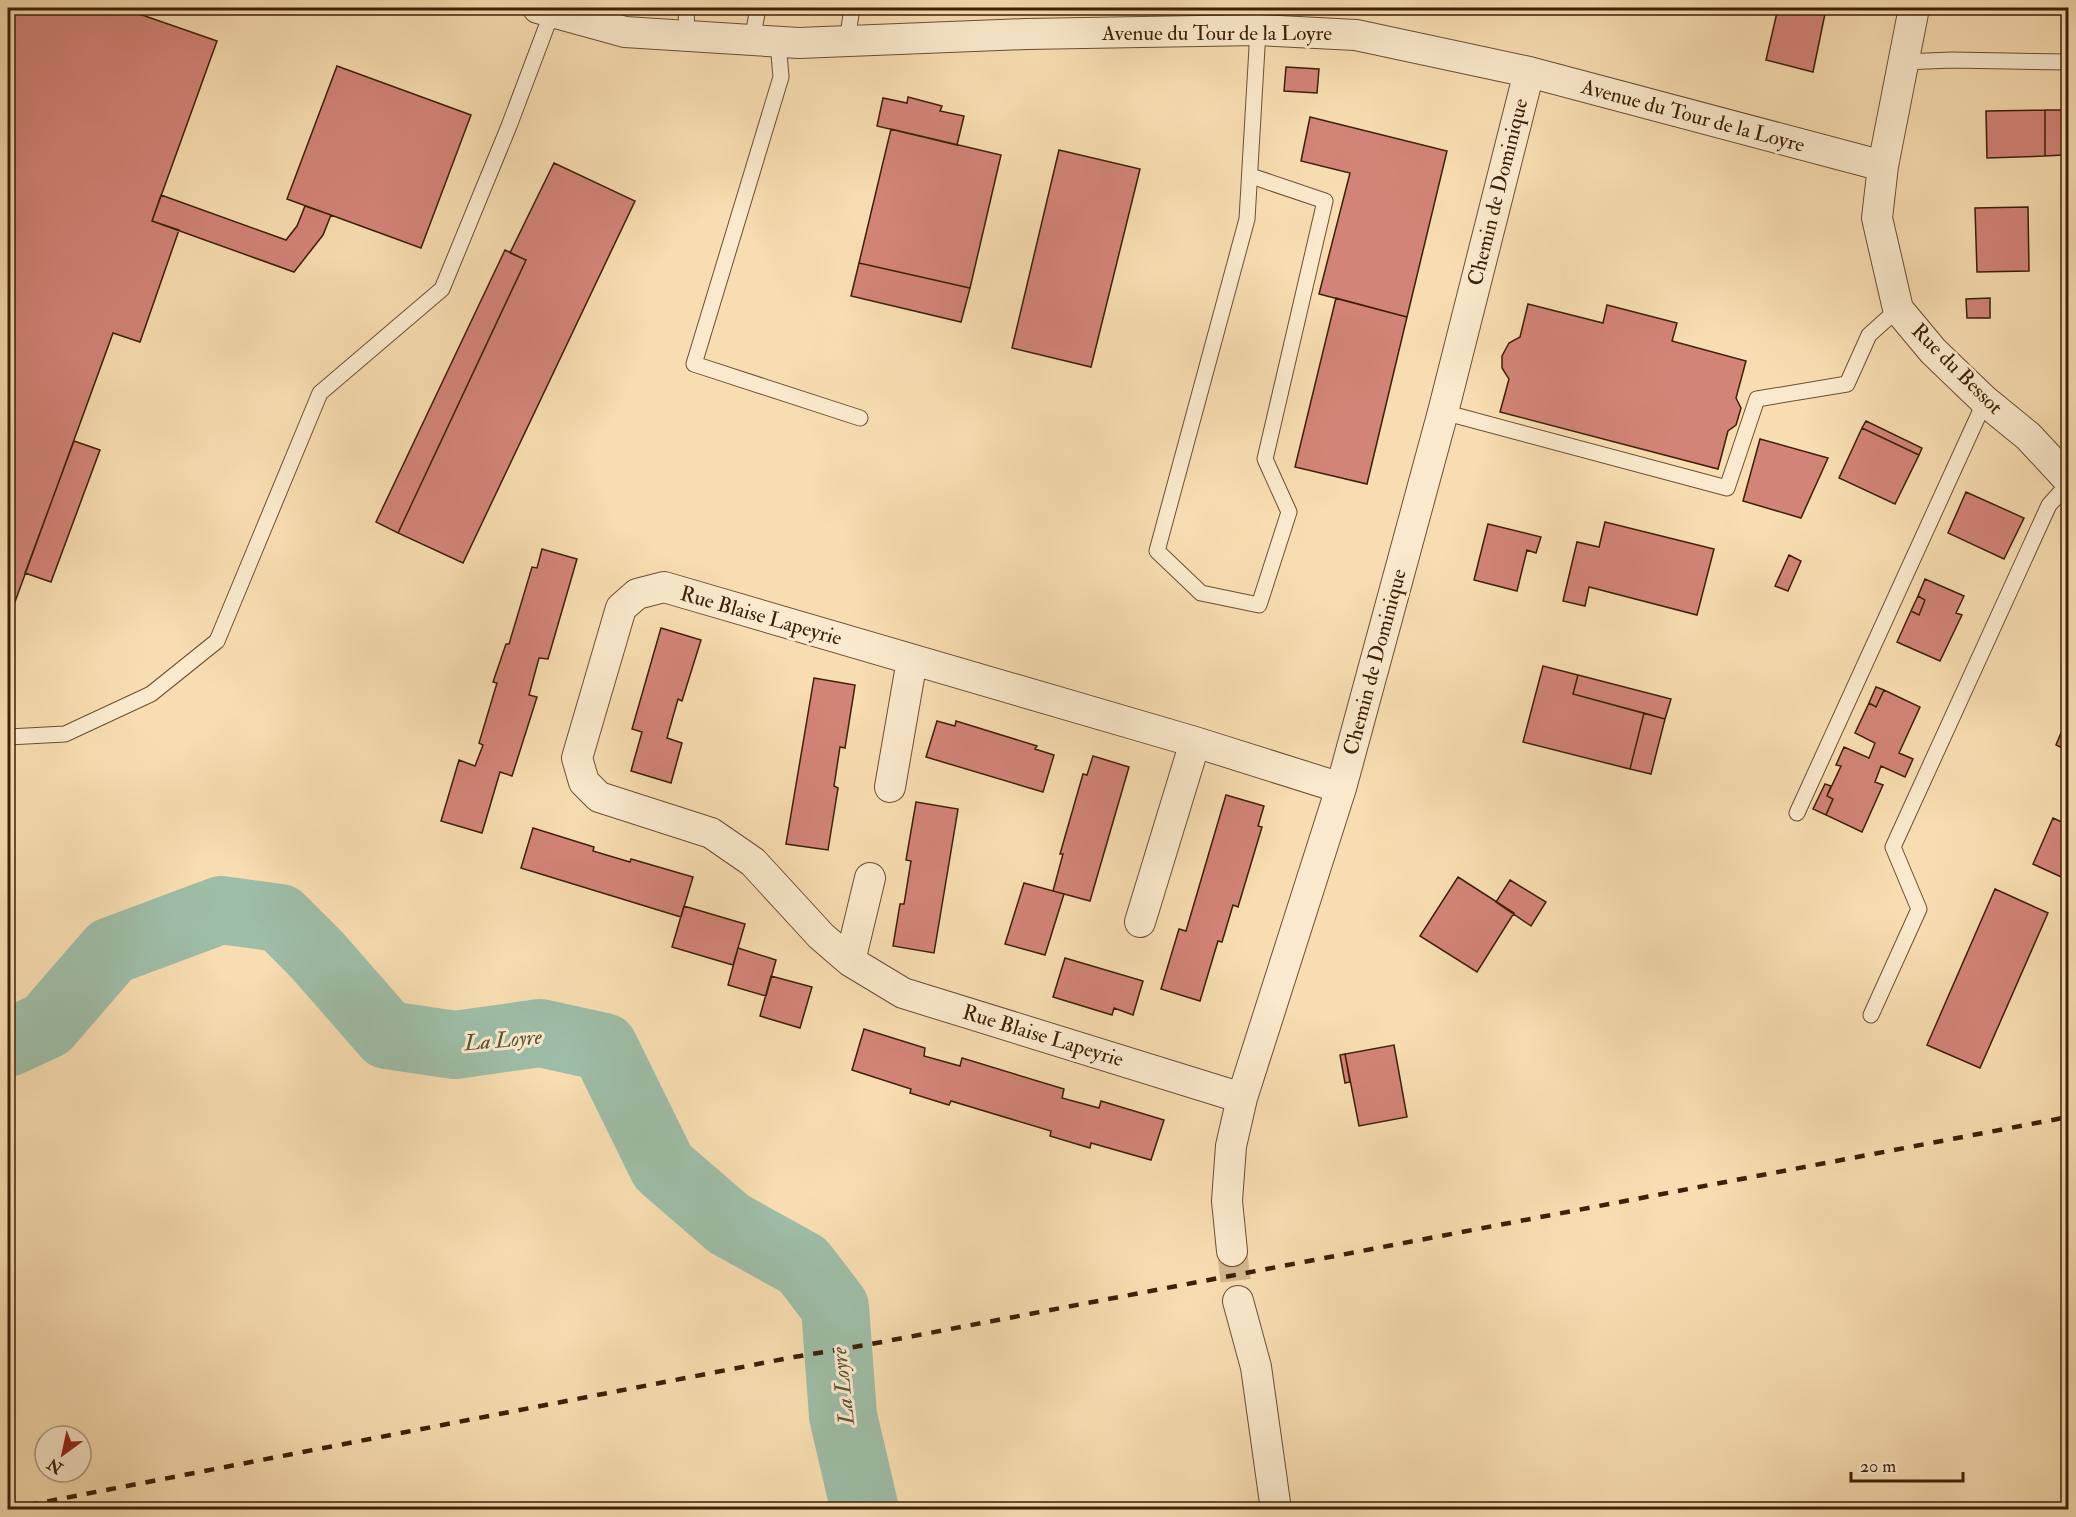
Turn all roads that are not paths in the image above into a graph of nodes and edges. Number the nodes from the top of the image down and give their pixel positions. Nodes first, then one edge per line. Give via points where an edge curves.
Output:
1 (758, 8) edge
2 (852, 8) edge
3 (1914, 8) edge
4 (545, 10) edge
5 (686, 22) edge
6 (1258, 30) junction
7 (765, 41) junction
8 (847, 41) junction
9 (2068, 62) edge
10 (1903, 63) junction
11 (1529, 72) junction
12 (1883, 166) junction
13 (1251, 176) junction
14 (1898, 309) junction
15 (1985, 401) junction
16 (1443, 412) junction
17 (860, 418) dead end
18 (2068, 481) edge
19 (912, 660) junction
20 (8, 737) edge
21 (1195, 742) junction
22 (890, 787) dead end
23 (1341, 788) junction
24 (1797, 813) dead end
25 (870, 878) dead end
26 (1140, 922) dead end
27 (850, 961) junction
28 (1871, 1015) dead end
29 (1242, 1098) junction
30 (1232, 1251) tunnel mouth
31 (1238, 1301) tunnel mouth
32 (1276, 1509) edge

1 - 7 lane
2 - 8 lane
3 - 10 street, Rue du Bessot
4 - 5 street, Avenue du Tour de la Loyre via 625,32
4 - 20 lane via 509,126 442,289 320,393 217,641 151,694 65,734
5 - 7 street, Avenue du Tour de la Loyre
6 - 8 street, Avenue du Tour de la Loyre
6 - 11 street, Avenue du Tour de la Loyre via 1356,35
6 - 13 lane
7 - 8 street, Avenue du Tour de la Loyre
7 - 17 lane via 781,77 694,363
9 - 10 lane
10 - 12 street, Rue du Bessot
11 - 12 street, Avenue du Tour de la Loyre
11 - 16 street, Chemin de Dominique
12 - 14 street, Rue du Bessot via 1877,219
13 - 13 lane via 1247,219 1156,551 1201,593 1259,605 1288,512 1265,459 1325,201
14 - 15 street, Rue du Bessot via 1933,351
14 - 16 lane via 1869,335 1847,384 1757,399 1727,488
15 - 18 street, Rue du Bessot via 2028,436
15 - 24 lane
16 - 23 street, Chemin de Dominique
18 - 28 lane via 2049,505 1893,847 1919,909
19 - 21 street, Rue Blaise Lapeyrie
19 - 22 street
19 - 27 street, Rue Blaise Lapeyrie via 664,587 637,594 621,608 577,758 584,782 599,797 711,834 753,862 820,936
21 - 23 street, Rue Blaise Lapeyrie
21 - 26 street
23 - 29 street, Chemin de Dominique
25 - 27 street
27 - 29 street, Rue Blaise Lapeyrie via 903,993
29 - 30 street, Chemin de Dominique via 1231,1146 1227,1201
31 - 32 street via 1256,1367

